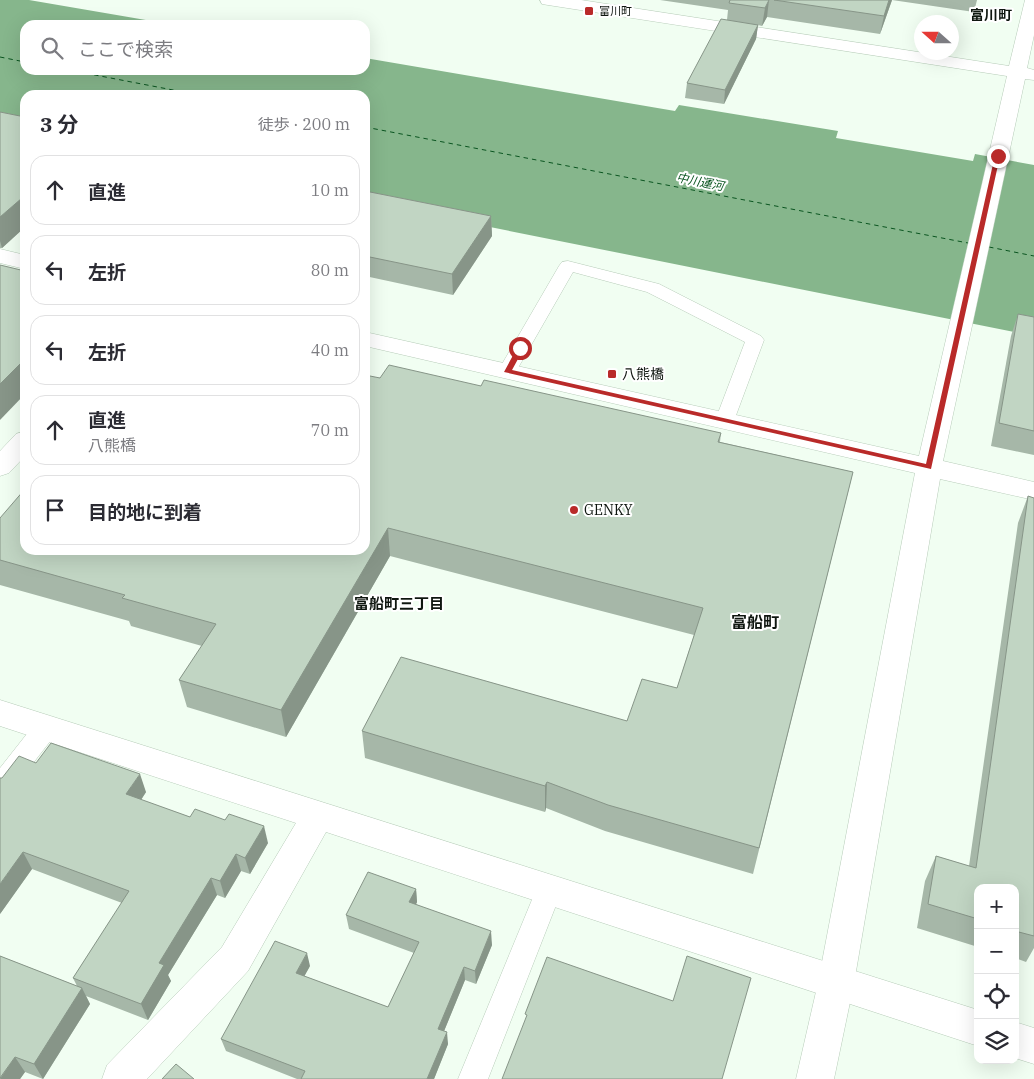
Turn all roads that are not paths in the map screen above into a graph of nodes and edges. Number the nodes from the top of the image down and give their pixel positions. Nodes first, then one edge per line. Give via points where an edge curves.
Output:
1 (548, 0) edge
2 (1033, 0) edge
3 (1025, 74) edge
4 (0, 256) edge
5 (20, 261) edge
6 (370, 340) edge
7 (507, 372) junction
8 (725, 421) junction
9 (20, 445) edge
10 (0, 467) edge
11 (929, 467) junction
12 (1034, 491) edge
13 (0, 713) edge
14 (46, 728) junction
15 (0, 786) edge
16 (318, 816) junction
17 (549, 890) junction
18 (836, 982) junction
19 (974, 1027) edge
20 (1019, 1041) edge
21 (1034, 1046) edge
22 (121, 1079) edge
23 (473, 1079) edge
24 (815, 1079) edge

1 - 3 street
2 - 3 street
3 - 11 street via 998,156
4 - 5 street
6 - 7 street
7 - 8 street
7 - 8 lane via 568,266 653,288 755,340
8 - 11 street
9 - 10 street
11 - 12 street
11 - 18 street
13 - 14 street
14 - 15 lane
14 - 16 street
16 - 17 street
16 - 22 street via 235,959
17 - 18 street
17 - 23 lane
18 - 19 street
18 - 24 street
20 - 21 street

